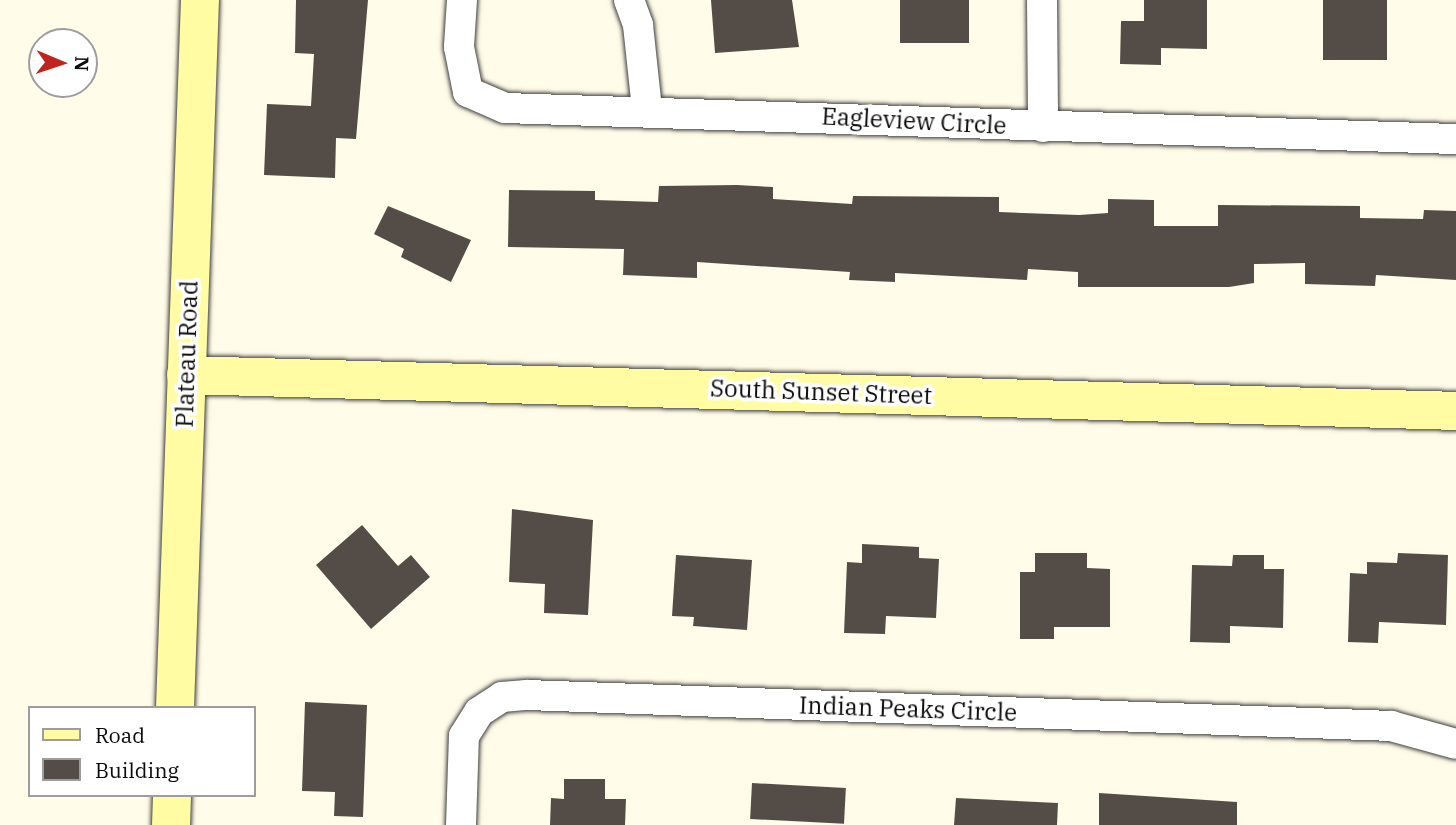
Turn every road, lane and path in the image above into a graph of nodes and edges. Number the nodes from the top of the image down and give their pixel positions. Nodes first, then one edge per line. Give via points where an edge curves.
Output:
1 (200, 0) edge
2 (462, 0) edge
3 (629, 0) edge
4 (1042, 0) edge
5 (647, 109) junction
6 (1043, 127) junction
7 (1456, 139) edge
8 (186, 375) junction
9 (1456, 411) edge
10 (175, 706) edge
11 (1456, 744) edge
12 (172, 797) edge
13 (171, 825) edge
14 (461, 825) edge

1 - 8 street, Plateau Road
2 - 5 street, Eagleview Circle via 459,47 468,92 505,108
3 - 5 street via 638,25
4 - 6 street
5 - 6 street, Eagleview Circle
6 - 7 street, Eagleview Circle
8 - 9 street, South Sunset Street
8 - 10 street, Plateau Road
11 - 14 street, Indian Peaks Circle via 1391,726 502,697 479,712 464,736
12 - 13 street

